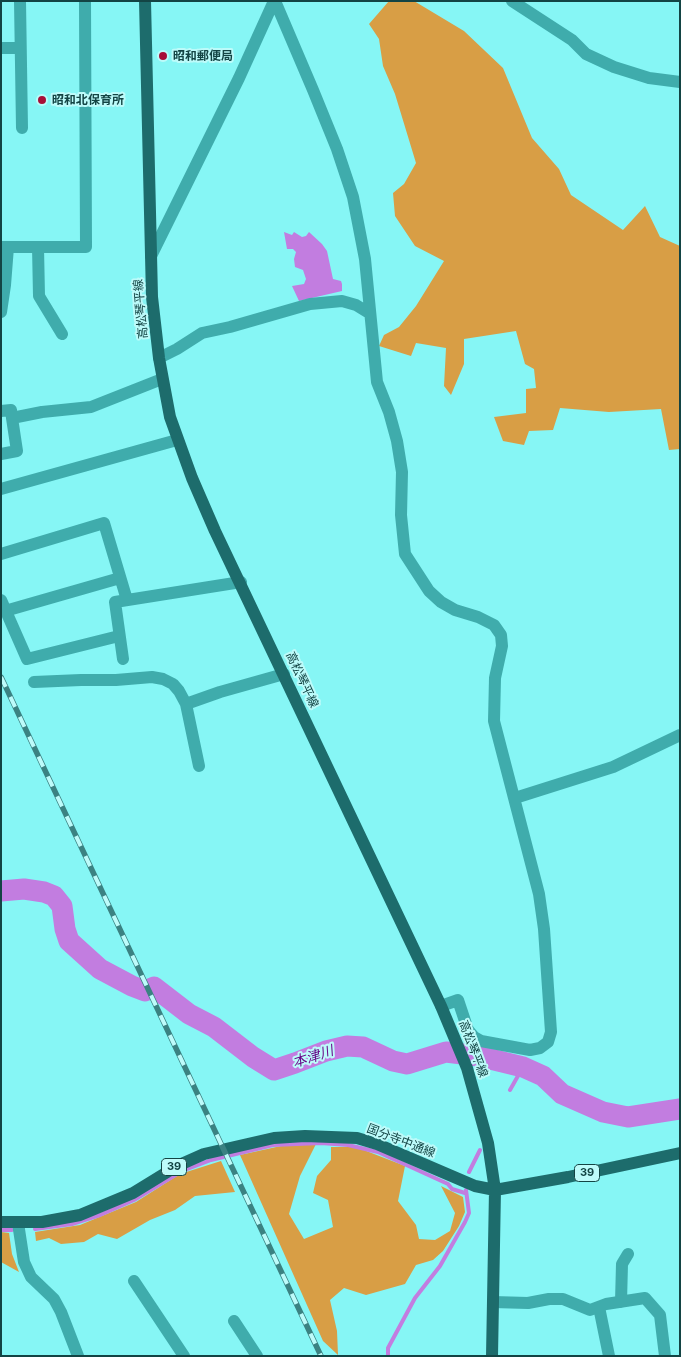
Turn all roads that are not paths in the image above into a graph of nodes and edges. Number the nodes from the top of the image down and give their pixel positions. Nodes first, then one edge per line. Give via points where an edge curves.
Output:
1 (20, 1) edge
2 (85, 1) edge
3 (145, 1) edge
4 (274, 1) edge
5 (512, 1) edge
6 (1, 48) edge
7 (20, 48) junction
8 (680, 82) edge
9 (22, 128) dead end
10 (5, 247) edge
11 (38, 247) junction
12 (151, 256) junction
13 (1, 312) edge
14 (369, 313) junction
15 (62, 334) dead end
16 (159, 358) junction
17 (162, 378) junction
18 (7, 415) edge
19 (177, 440) junction
20 (1, 454) edge
21 (1, 490) edge
22 (1, 554) edge
23 (120, 578) junction
24 (241, 582) junction
25 (127, 600) junction
26 (3, 605) edge
27 (119, 636) junction
28 (122, 659) dead end
29 (284, 674) junction
30 (34, 682) dead end
31 (186, 704) junction
32 (680, 735) edge
33 (199, 766) dead end
34 (515, 798) junction
35 (441, 1006) junction
36 (680, 1153) edge
37 (494, 1190) junction
38 (1, 1222) edge
39 (18, 1223) junction
40 (628, 1254) dead end
41 (134, 1281) dead end
42 (493, 1302) junction
43 (621, 1302) junction
44 (599, 1307) junction
45 (234, 1320) dead end
46 (78, 1356) edge
47 (184, 1356) edge
48 (257, 1356) edge
49 (492, 1356) edge
50 (609, 1356) edge
51 (665, 1356) edge

1 - 7 street
2 - 11 street via 86,247
3 - 12 main road, 高松琴平線
4 - 12 street
4 - 14 street via 337,149 353,197 365,260
5 - 8 street via 572,40 586,54 649,78
6 - 7 street
7 - 9 street
10 - 11 street
10 - 13 street via 6,285
11 - 15 street via 39,296
12 - 16 main road, 高松琴平線
14 - 16 street via 342,301 310,304 202,333
14 - 34 street via 377,382 389,412 401,464 405,554 429,591 441,602 494,625 500,634 502,646 495,678 494,721
16 - 17 main road, 高松琴平線
17 - 18 street via 91,407
17 - 19 main road, 高松琴平線
18 - 20 street via 17,451
19 - 21 street
19 - 24 main road, 高松琴平線 via 215,531
22 - 23 street via 104,523
23 - 25 street
23 - 26 street
24 - 25 street
24 - 29 main road, 高松琴平線
25 - 27 street via 114,602
26 - 27 street via 27,659
27 - 28 street
29 - 31 street
29 - 35 main road, 高松琴平線
30 - 31 street via 157,678 173,684
31 - 33 street
32 - 34 street via 614,767
34 - 35 street via 539,894 544,929 551,1032 548,1042 530,1050 482,1041 468,1030 458,1000
35 - 37 main road, 高松琴平線 via 467,1068 488,1143
36 - 37 main road, 国分寺中通線 / 39
37 - 39 main road, 国分寺中通線 / 39 via 475,1186 357,1138 274,1138 204,1154 133,1193 80,1215
37 - 42 main road, 高松琴平線
38 - 39 main road, 国分寺中通線 / 39
39 - 46 street via 24,1262 31,1277 54,1299
40 - 43 street via 622,1264
41 - 47 street
42 - 44 street via 563,1299 587,1309
42 - 49 main road, 高松琴平線
43 - 44 street
43 - 51 street via 645,1298 660,1315
44 - 50 street
45 - 48 street

